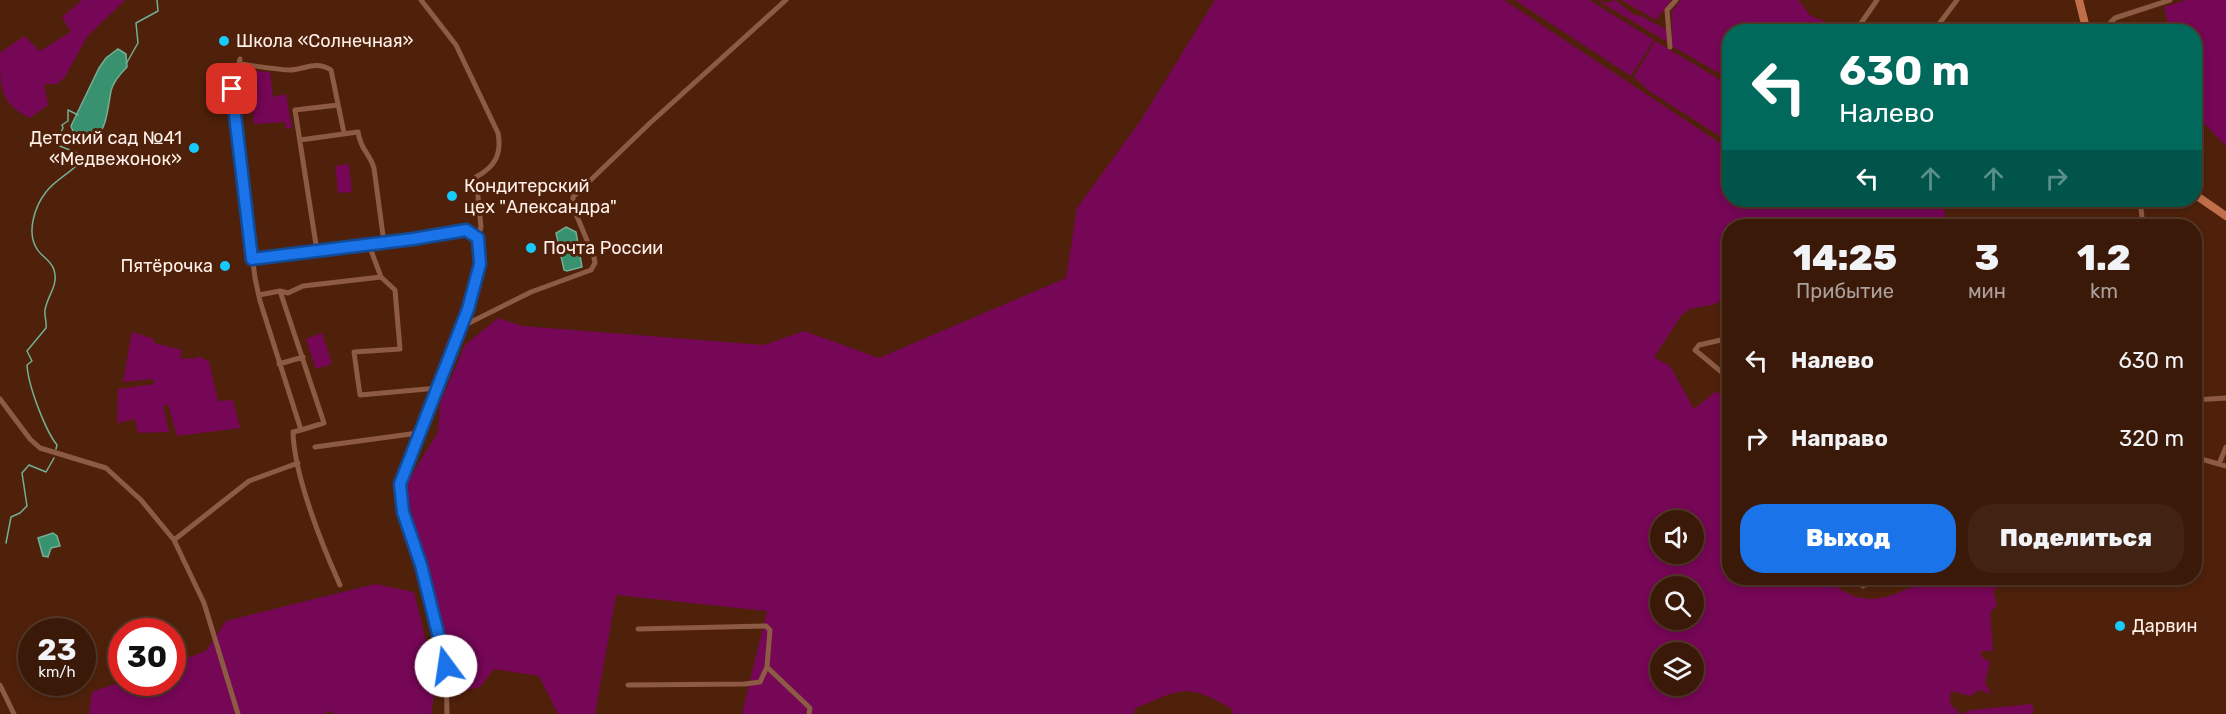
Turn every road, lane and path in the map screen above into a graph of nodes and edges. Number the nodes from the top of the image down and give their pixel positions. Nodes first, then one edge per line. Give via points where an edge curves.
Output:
1 (422, 0) edge
2 (786, 0) edge
3 (1676, 0) edge
4 (1877, 0) edge
5 (1957, 0) edge
6 (2079, 0) edge
7 (2170, 0) edge
8 (1860, 24) edge
9 (1939, 24) edge
10 (2085, 24) edge
11 (2109, 24) edge
12 (1670, 47) dead end
13 (338, 105) junction
14 (344, 134) junction
15 (300, 140) junction
16 (2202, 200) edge
17 (2226, 216) edge
18 (478, 238) junction
19 (384, 243) junction
20 (369, 245) junction
21 (317, 251) junction
22 (252, 259) junction
23 (381, 277) junction
24 (280, 291) junction
25 (259, 295) junction
26 (461, 327) junction
27 (1722, 341) edge
28 (303, 357) junction
29 (279, 364) junction
30 (1722, 372) edge
31 (438, 388) junction
32 (2226, 398) edge
33 (0, 399) edge
34 (2202, 400) edge
35 (301, 430) junction
36 (418, 433) junction
37 (315, 447) dead end
38 (2226, 447) edge
39 (2202, 460) edge
40 (298, 463) junction
41 (2219, 464) junction
42 (2226, 466) edge
43 (174, 540) junction
44 (340, 585) dead end
45 (638, 629) dead end
46 (767, 667) junction
47 (0, 685) edge
48 (628, 685) dead end
49 (14, 714) edge
50 (238, 714) edge
51 (447, 714) edge
52 (810, 714) edge

1 - 18 street via 456,45 498,133 500,147 496,158 489,170 476,177 481,227
2 - 26 street via 573,197 573,207 594,256 591,270 531,292
3 - 12 street via 1667,10
4 - 8 street
5 - 9 street
6 - 10 main road
7 - 11 street via 2115,18
13 - 14 street
13 - 15 street via 296,110
13 - 22 street via 331,70 324,66 291,70 240,62 232,96
14 - 15 street
14 - 19 street via 358,132 361,148 372,161
15 - 21 street
16 - 17 main road
18 - 19 street via 466,230
18 - 26 street via 480,264
19 - 20 street
20 - 21 street
20 - 23 street
21 - 22 street
22 - 25 street
23 - 24 street via 303,286 288,293
23 - 31 street via 395,290 399,349 354,352 360,395
24 - 25 street
24 - 28 street
25 - 29 street
26 - 31 street
27 - 30 street via 1699,345 1695,350
28 - 29 street
28 - 35 street via 324,423
29 - 35 street
31 - 36 street
32 - 34 street
33 - 43 street via 40,448 106,468 141,500
35 - 40 street via 293,432
36 - 37 street
36 - 51 street via 400,492 446,666
38 - 41 street
39 - 41 street
40 - 43 street via 249,481
40 - 44 street via 320,537
41 - 42 street
43 - 50 street via 204,603
45 - 46 street via 766,626 770,630
46 - 48 street via 760,682 745,684
46 - 52 street via 803,699
47 - 49 street

